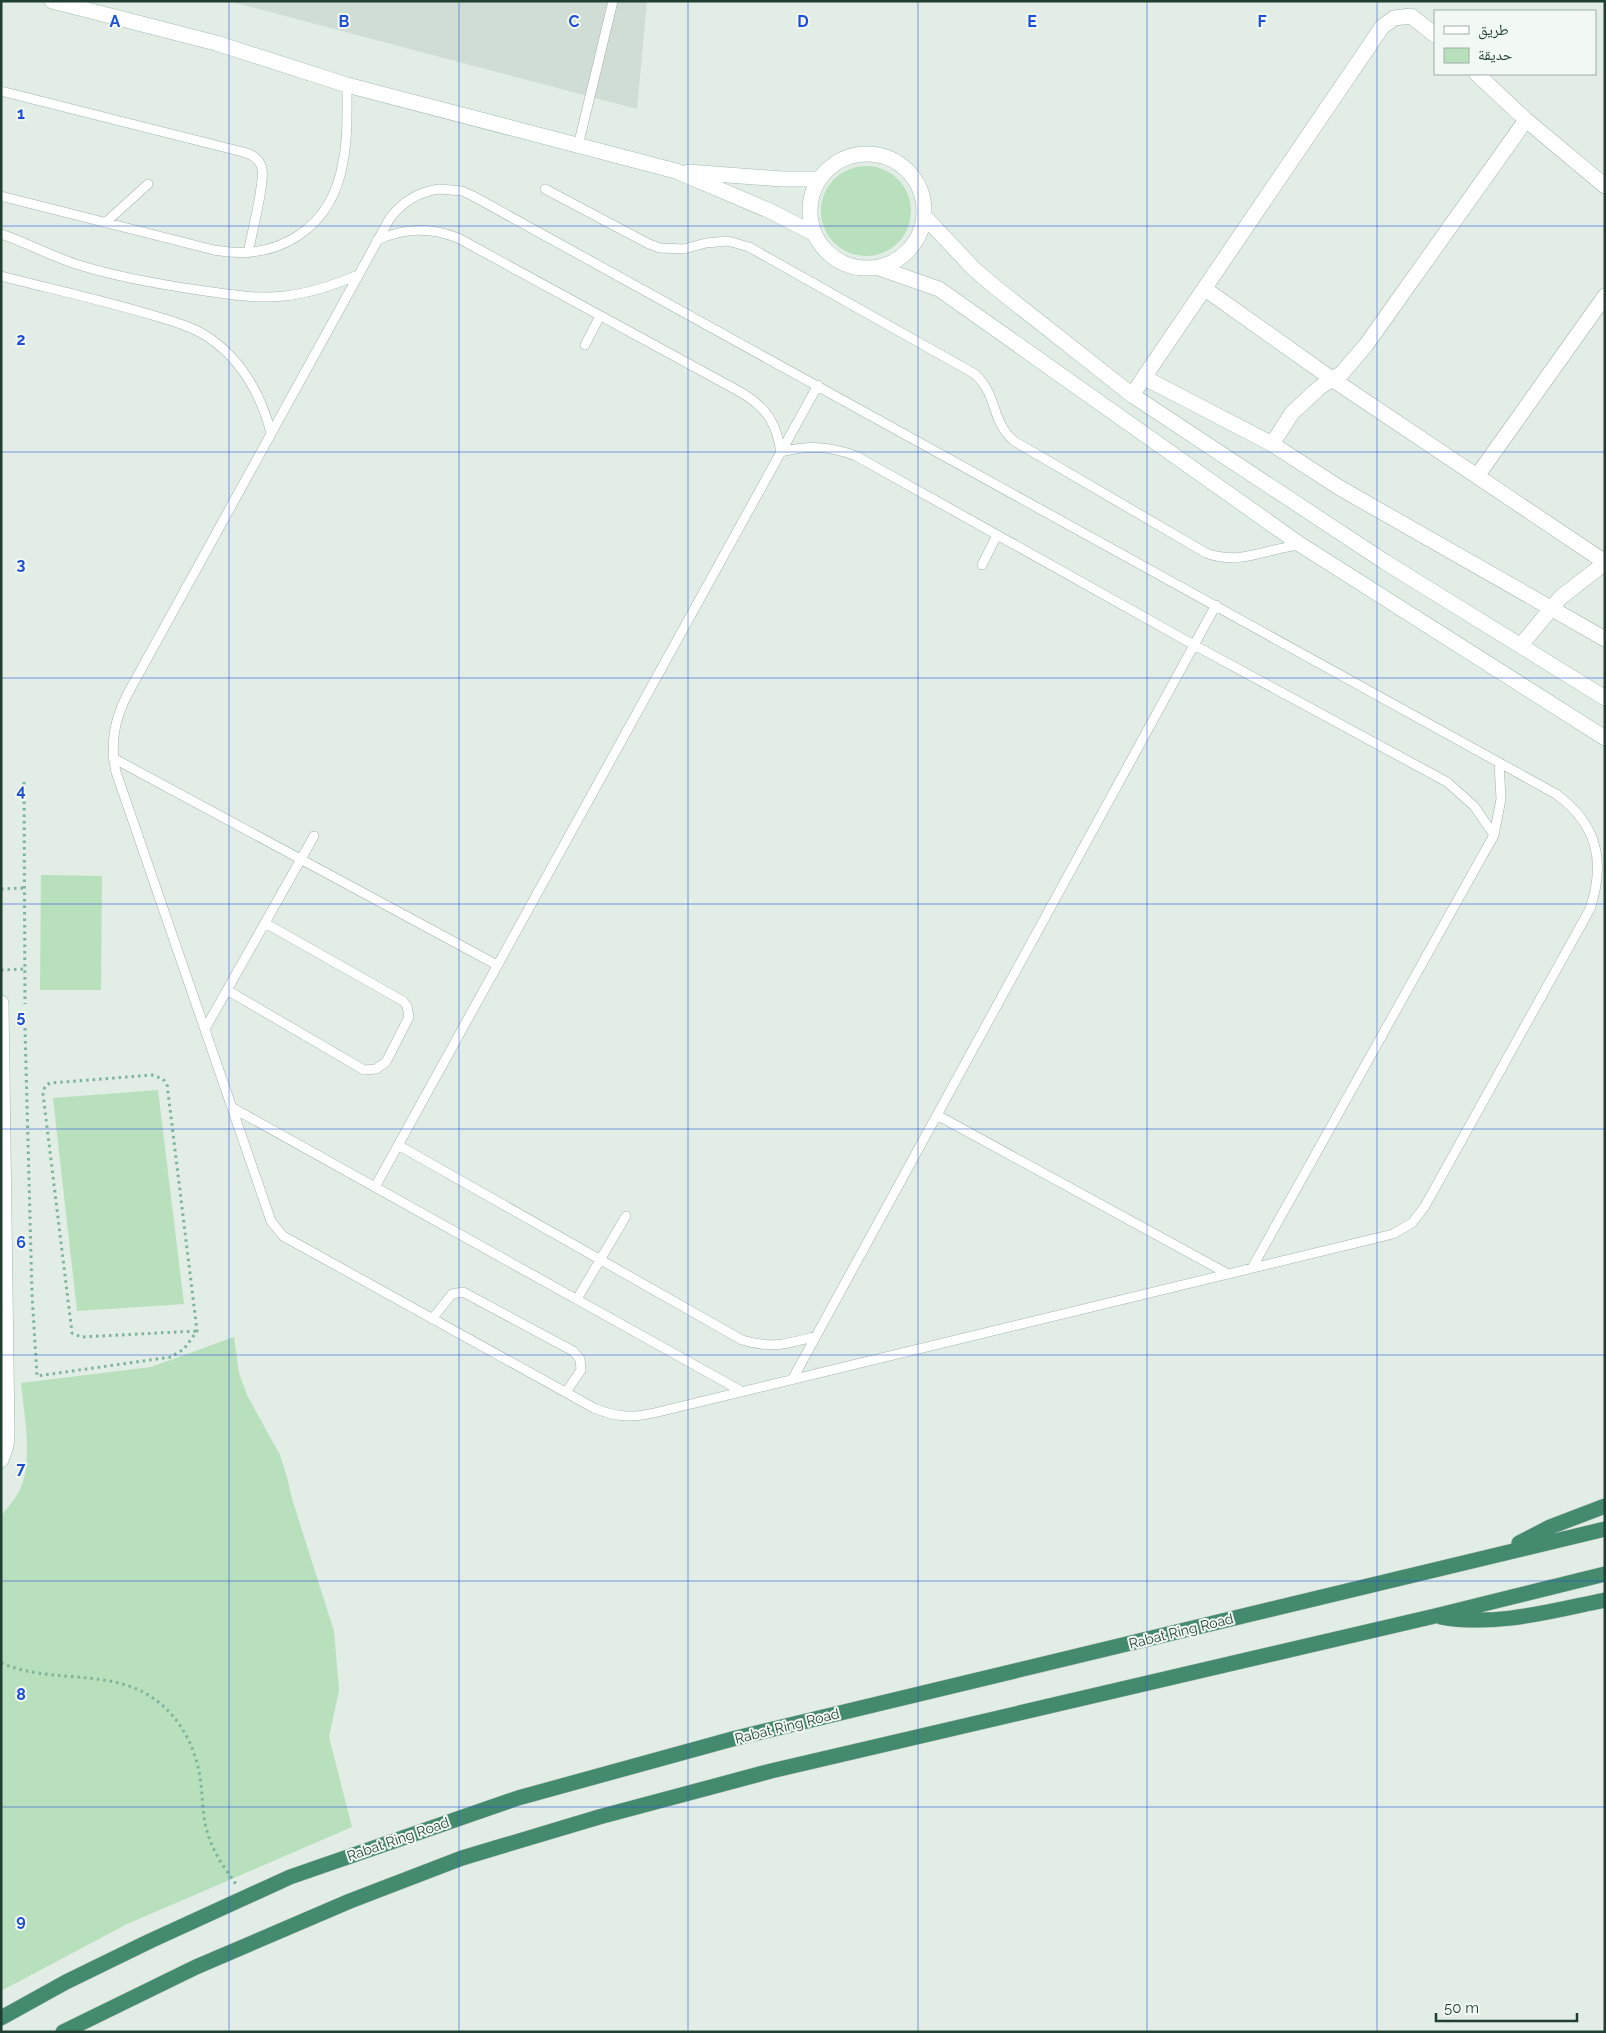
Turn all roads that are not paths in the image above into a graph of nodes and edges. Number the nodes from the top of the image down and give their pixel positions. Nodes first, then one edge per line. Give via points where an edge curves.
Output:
1 (52, 1) edge
2 (613, 1) edge
3 (1434, 34) edge
4 (1478, 75) edge
5 (347, 85) junction
6 (1, 91) edge
7 (1526, 120) junction
8 (578, 146) junction
9 (676, 172) junction
10 (819, 179) junction
11 (148, 184) dead end
12 (1605, 186) edge
13 (545, 189) dead end
14 (1, 196) edge
15 (924, 216) junction
16 (105, 223) junction
17 (813, 233) junction
18 (1, 234) edge
19 (377, 240) junction
20 (248, 254) junction
21 (879, 268) junction
22 (358, 275) junction
23 (1, 276) edge
24 (1205, 289) junction
25 (1605, 296) edge
26 (600, 316) junction
27 (585, 345) dead end
28 (1145, 378) junction
29 (1332, 379) junction
30 (818, 385) junction
31 (1132, 395) junction
32 (271, 433) junction
33 (1272, 444) junction
34 (781, 452) junction
35 (1477, 476) junction
36 (997, 535) junction
37 (1301, 545) junction
38 (1605, 562) edge
39 (982, 565) dead end
40 (1216, 605) junction
41 (1551, 609) junction
42 (1605, 639) edge
43 (1194, 645) junction
44 (1521, 646) junction
45 (1605, 698) edge
46 (1605, 738) edge
47 (113, 758) junction
48 (1499, 762) junction
49 (1494, 835) junction
50 (314, 836) dead end
51 (301, 859) junction
52 (265, 924) junction
53 (497, 965) junction
54 (227, 990) junction
55 (1, 1003) edge
56 (1, 1018) edge
57 (205, 1029) junction
58 (232, 1108) junction
59 (937, 1115) junction
60 (398, 1145) junction
61 (2, 1174) edge
62 (375, 1187) junction
63 (626, 1216) dead end
64 (600, 1259) junction
65 (1252, 1268) junction
66 (1228, 1274) junction
67 (3, 1276) edge
68 (577, 1299) junction
69 (432, 1319) junction
70 (816, 1336) junction
71 (792, 1380) junction
72 (566, 1392) junction
73 (743, 1392) junction
74 (1, 1460) edge
75 (1605, 1506) edge
76 (1605, 1529) edge
77 (1498, 1554) junction
78 (1605, 1574) edge
79 (1605, 1600) edge
80 (1435, 1616) junction
81 (1, 2018) edge
82 (63, 2032) edge

1 - 5 main road via 216,43
2 - 8 lane
3 - 24 main road via 1411,16 1394,18 1382,27
4 - 7 main road
5 - 8 main road
5 - 20 lane via 346,146 338,182 327,206 297,237 265,251
6 - 20 lane via 243,152 255,158 260,163 263,176
7 - 12 main road
7 - 29 main road via 1366,346 1342,373
8 - 9 main road
9 - 10 main road
9 - 17 main road via 770,211
10 - 15 main road via 832,165 849,156 868,154 886,157 903,166 916,180 923,198
10 - 17 main road via 809,205
11 - 16 lane
13 - 37 lane via 649,244 666,249 684,249 728,241 758,252 975,374 989,391 1002,428 1014,441 1206,553 1238,559
14 - 16 lane
15 - 21 main road via 915,244 893,263
15 - 31 main road via 994,287
16 - 20 lane via 231,254
17 - 21 main road via 829,254 844,264
18 - 22 lane via 78,265 136,280 233,295 301,294
19 - 22 lane
19 - 26 lane via 409,230 442,232
19 - 30 lane via 397,209 416,195 439,189 462,191
21 - 37 main road via 939,289
22 - 32 lane
23 - 32 lane via 128,308 191,328 209,338 227,352 256,389
24 - 28 main road
24 - 29 main road
25 - 35 main road
26 - 27 lane
26 - 34 lane via 758,404 778,434
28 - 31 main road
28 - 33 main road
29 - 33 main road via 1292,413
29 - 35 main road
30 - 34 lane
30 - 40 lane
31 - 44 main road via 1386,562
32 - 47 lane via 120,710 114,725
33 - 41 main road via 1340,488
34 - 36 lane via 819,446 847,453
34 - 53 lane
35 - 38 main road
36 - 39 lane
36 - 43 lane
37 - 46 main road
38 - 41 main road
40 - 43 lane
40 - 48 lane
41 - 42 main road
41 - 44 main road
43 - 49 lane via 1447,782 1474,806
43 - 59 lane
44 - 45 main road
47 - 51 lane
47 - 57 lane
48 - 49 lane via 1501,799
48 - 65 lane via 1556,794 1581,815 1590,829 1599,861 1599,877 1590,909 1426,1206 1412,1223 1393,1234
49 - 65 lane
50 - 51 lane
51 - 52 lane
51 - 53 lane
52 - 54 lane
52 - 54 lane via 403,1001 409,1017 386,1062 376,1069 364,1070
53 - 60 lane
54 - 57 lane
55 - 56 main road
56 - 61 main road
57 - 58 lane
58 - 62 lane
58 - 69 lane via 271,1221 283,1236
59 - 66 lane
59 - 70 lane
60 - 62 lane
60 - 64 lane
61 - 67 main road
62 - 68 lane
63 - 64 lane
64 - 68 lane
64 - 70 lane via 742,1340 784,1345
65 - 66 lane
66 - 71 lane
67 - 74 main road via 7,1434
68 - 73 lane
69 - 72 lane
69 - 72 lane via 452,1294 462,1292 573,1351 581,1364 580,1370
70 - 71 lane
71 - 73 lane
72 - 73 lane via 605,1413 630,1417
75 - 77 highway via 1550,1527
76 - 77 highway, Rabat Ring Road
77 - 81 highway, Rabat Ring Road via 736,1738 518,1798 290,1878 91,1969
78 - 80 highway
79 - 80 highway via 1513,1618 1465,1622
80 - 82 highway via 771,1771 599,1816 462,1858 350,1901 196,1967

